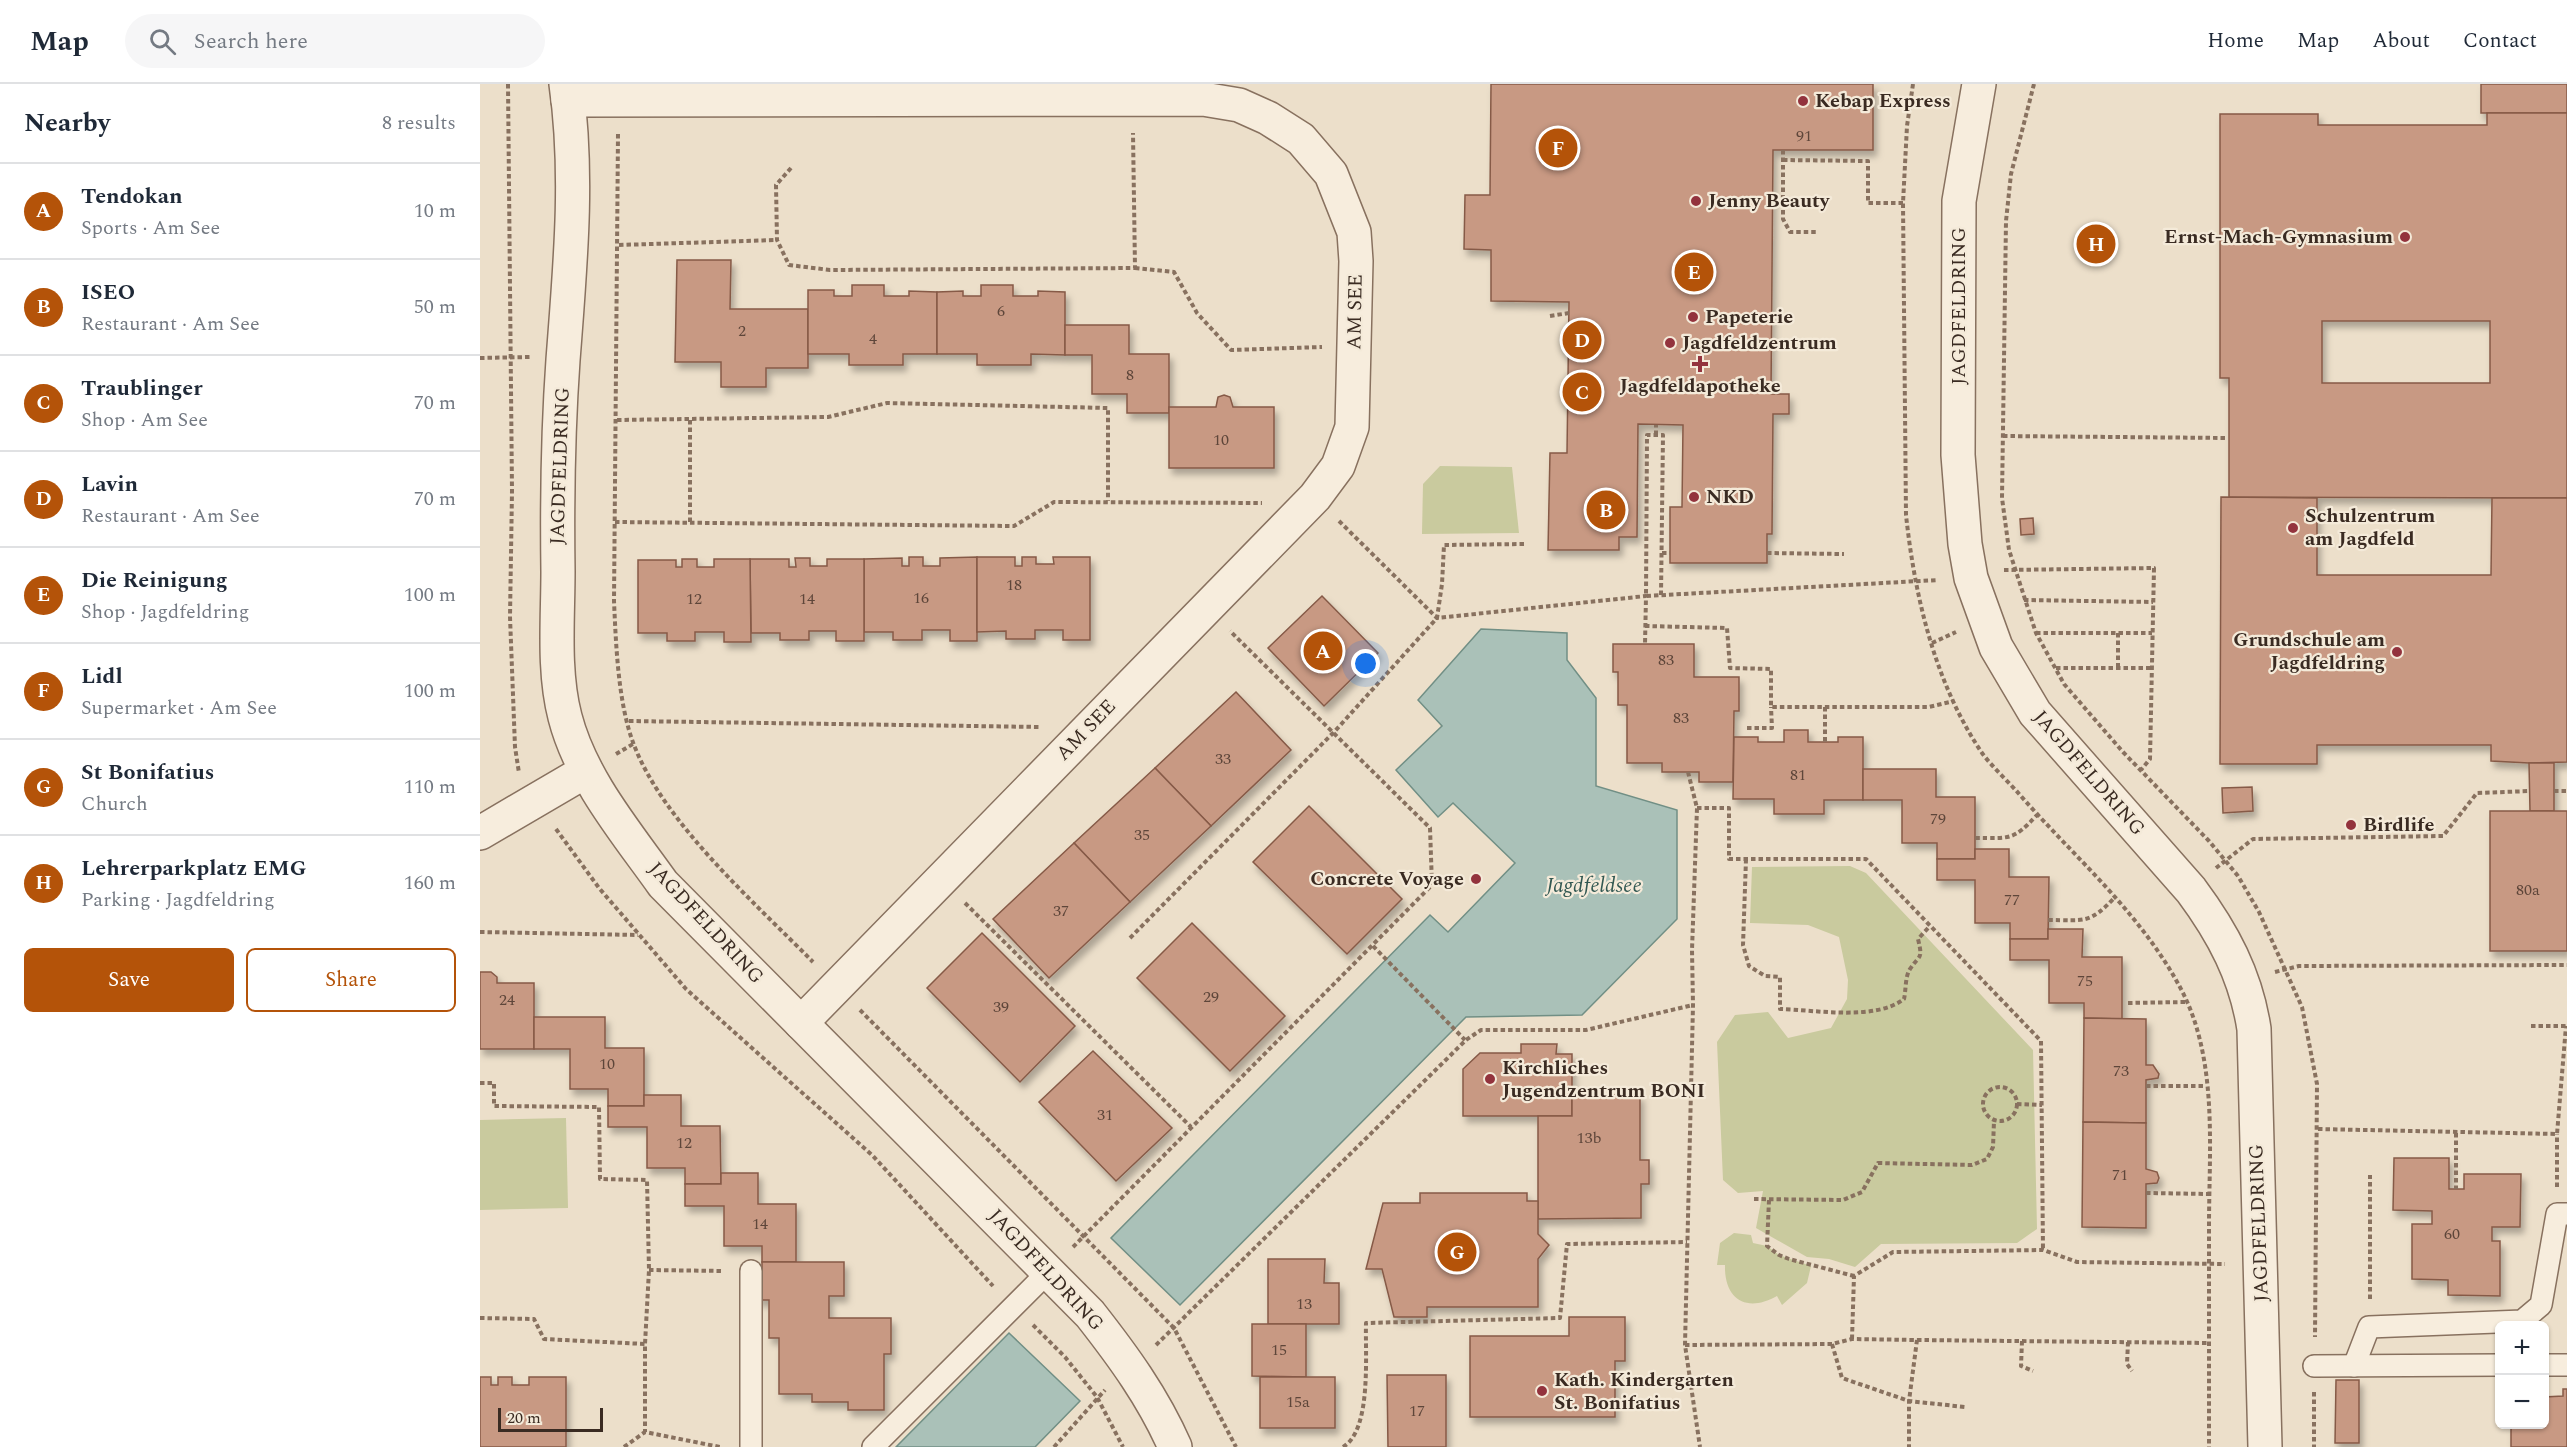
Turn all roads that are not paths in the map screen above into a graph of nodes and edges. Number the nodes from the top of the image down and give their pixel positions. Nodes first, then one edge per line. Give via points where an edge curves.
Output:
1 (1978, 84) edge
2 (567, 92) edge
3 (586, 771) junction
4 (480, 833) edge
5 (801, 1023) junction
6 (2567, 1214) edge
7 (751, 1272) road end
8 (1049, 1272) junction
9 (2314, 1365) road end
10 (2354, 1365) junction
11 (2495, 1365) edge
12 (2549, 1365) edge
13 (2567, 1365) edge
14 (751, 1447) edge
15 (873, 1447) edge
16 (1175, 1447) edge
17 (2265, 1447) edge

1 - 17 street, JAGDFELDRING via 1959,201 1958,455 1962,525 1971,578 1996,647 2035,713 2191,890 2212,918 2245,982 2254,1029
2 - 3 street, JAGDFELDRING via 573,179 570,298 558,439 558,646 565,717
2 - 5 street, AM SEE via 618,100 1203,99 1239,105 1301,139 1331,174 1354,231 1352,427 1338,466 1307,505
3 - 4 street
3 - 5 street, JAGDFELDRING via 663,884
5 - 8 street, JAGDFELDRING
6 - 10 lane via 2557,1214 2541,1305 2522,1321 2369,1327
7 - 14 lane
8 - 15 lane
8 - 16 street, JAGDFELDRING via 1090,1314 1132,1367
9 - 10 lane
10 - 11 lane
12 - 13 lane

